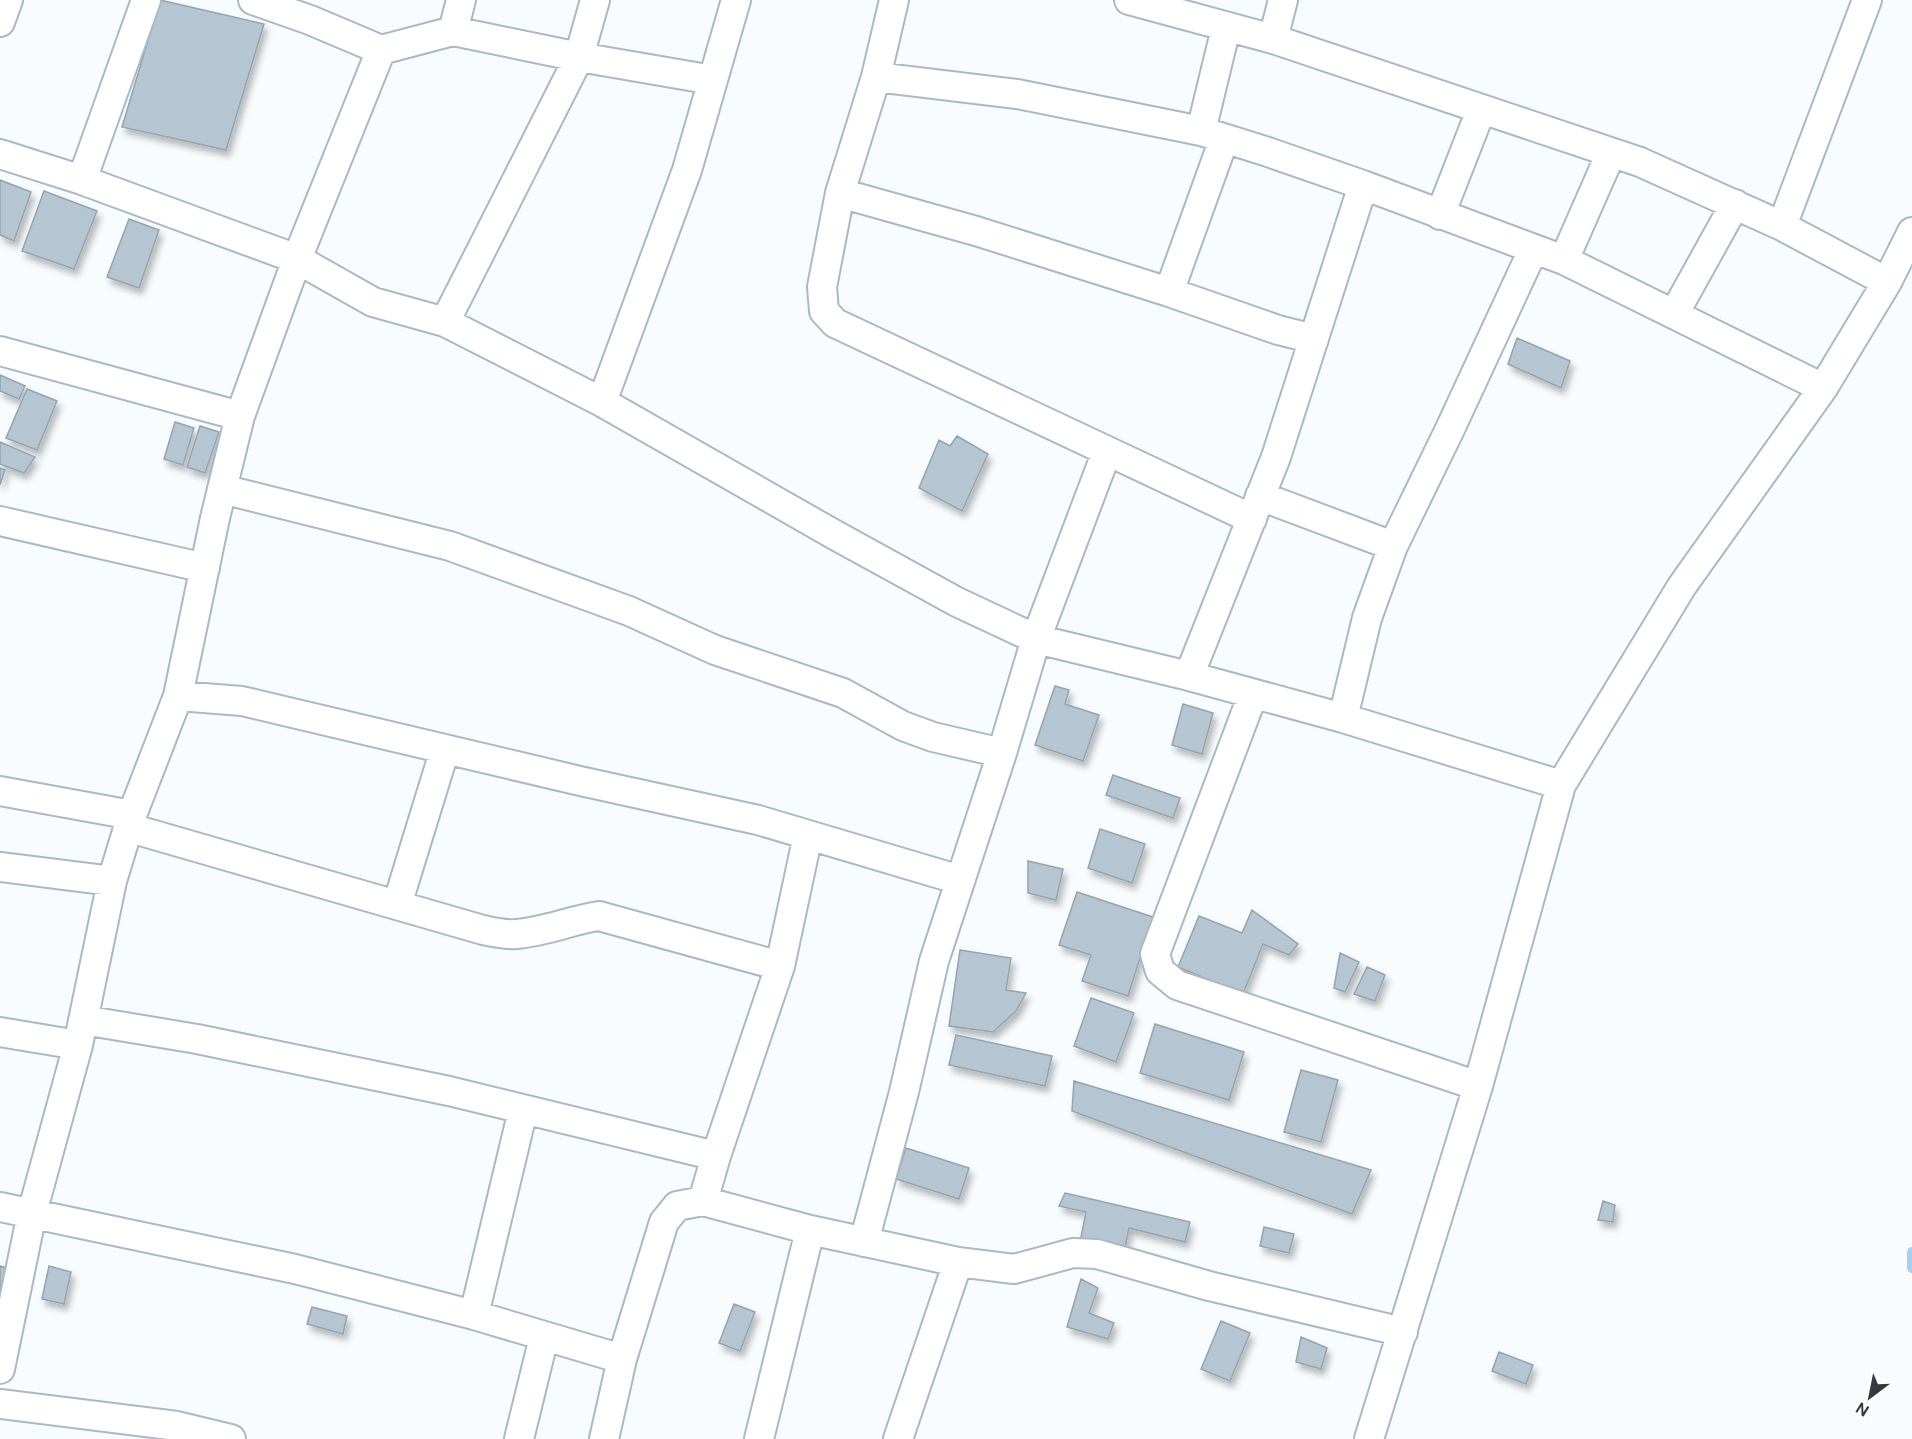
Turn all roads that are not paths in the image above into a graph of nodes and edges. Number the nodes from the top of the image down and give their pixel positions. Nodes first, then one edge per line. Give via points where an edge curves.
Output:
1 (8, 0) edge
2 (146, 0) edge
3 (252, 0) edge
4 (461, 0) edge
5 (595, 0) edge
6 (736, 0) edge
7 (894, 0) edge
8 (1129, 0) edge
9 (1283, 0) edge
10 (1867, 0) edge
11 (313, 10) edge
12 (0, 22) edge
13 (1227, 28) junction
14 (453, 31) junction
15 (1273, 39) junction
16 (381, 50) junction
17 (579, 57) junction
18 (876, 77) junction
19 (713, 80) junction
20 (1480, 110) junction
21 (1213, 135) junction
22 (1611, 153) junction
23 (0, 154) edge
24 (82, 180) junction
25 (1363, 185) junction
26 (840, 193) junction
27 (1735, 204) junction
28 (1440, 215) junction
29 (1782, 226) junction
30 (1912, 232) edge
31 (1533, 249) junction
32 (297, 259) junction
33 (1564, 260) junction
34 (1887, 282) junction
35 (1169, 292) junction
36 (1674, 314) junction
37 (445, 322) junction
38 (1314, 339) junction
39 (0, 351) edge
40 (1823, 388) junction
41 (602, 402) junction
42 (240, 416) junction
43 (1107, 451) junction
44 (222, 489) junction
45 (1256, 507) junction
46 (0, 521) edge
47 (1393, 546) junction
48 (205, 568) junction
49 (1036, 639) junction
50 (1189, 676) junction
51 (1253, 694) junction
52 (178, 696) junction
53 (1343, 718) junction
54 (445, 749) junction
55 (1002, 753) junction
56 (1561, 784) junction
57 (0, 791) edge
58 (131, 821) junction
59 (808, 835) junction
60 (0, 867) edge
61 (960, 880) junction
62 (112, 881) junction
63 (397, 905) junction
64 (780, 966) junction
65 (0, 1032) edge
66 (80, 1032) junction
67 (1478, 1086) junction
68 (524, 1110) junction
69 (716, 1156) junction
70 (703, 1201) junction
71 (0, 1207) edge
72 (32, 1213) junction
73 (810, 1230) junction
74 (864, 1242) junction
75 (958, 1263) junction
76 (474, 1315) junction
77 (1403, 1332) junction
78 (544, 1337) junction
79 (622, 1359) junction
80 (0, 1369) edge
81 (0, 1404) edge
82 (231, 1439) edge
83 (519, 1439) edge
84 (604, 1439) edge
85 (759, 1439) edge
86 (898, 1439) edge
87 (1369, 1439) edge

1 - 12 street
2 - 24 street
3 - 11 street
4 - 14 street
5 - 17 street
6 - 19 street
7 - 18 street
8 - 13 street
9 - 15 street
10 - 29 street
11 - 16 street
13 - 15 street
13 - 21 street
14 - 16 street
14 - 17 street
15 - 20 street
16 - 32 street
17 - 19 street
17 - 37 street
18 - 21 street via 1017,94
18 - 26 street
19 - 41 street via 687,170
20 - 22 street
20 - 28 street
21 - 25 street
21 - 35 street
22 - 27 street
22 - 33 street
23 - 24 street
24 - 32 street
25 - 28 street
25 - 38 street
26 - 35 street
26 - 43 street via 822,287 824,311 835,323
27 - 29 street
27 - 36 street
28 - 31 street
29 - 34 street
30 - 34 street
31 - 33 street
31 - 47 street
32 - 37 street via 373,302
32 - 42 street
33 - 36 street
34 - 40 street
35 - 38 street
36 - 40 street
37 - 41 street
38 - 45 street
39 - 42 street
40 - 56 street via 1682,586
41 - 49 street via 845,541 957,602
42 - 44 street
43 - 45 street
43 - 49 street
44 - 48 street
44 - 55 street via 450,546 630,611 715,650 843,693 903,726
45 - 47 street
45 - 50 street
46 - 48 street
47 - 53 street via 1367,618
48 - 52 street
49 - 50 street
49 - 55 street
50 - 51 street
51 - 53 street
51 - 67 street via 1155,954 1160,971 1177,985
52 - 54 street via 242,701
52 - 58 street
53 - 56 street
54 - 59 street via 758,820
54 - 63 street
55 - 61 street
56 - 67 street
57 - 58 street
58 - 62 street
58 - 63 street
59 - 61 street
59 - 64 street
60 - 62 street
61 - 74 street via 934,961
62 - 66 street
63 - 64 street via 483,930 514,934 599,916
64 - 69 street
65 - 66 street
66 - 68 street via 209,1041
66 - 72 street
67 - 77 street
68 - 69 street
68 - 76 street
69 - 70 street
70 - 73 street
70 - 79 street via 677,1206 664,1222
71 - 72 street
72 - 76 street via 295,1269
72 - 80 street
73 - 74 street
73 - 85 street
74 - 75 street
75 - 77 street via 1014,1269 1073,1253 1097,1254 1209,1286
75 - 86 street
76 - 78 street
77 - 87 street
78 - 79 street
78 - 83 street
79 - 84 street
81 - 82 street via 177,1426

